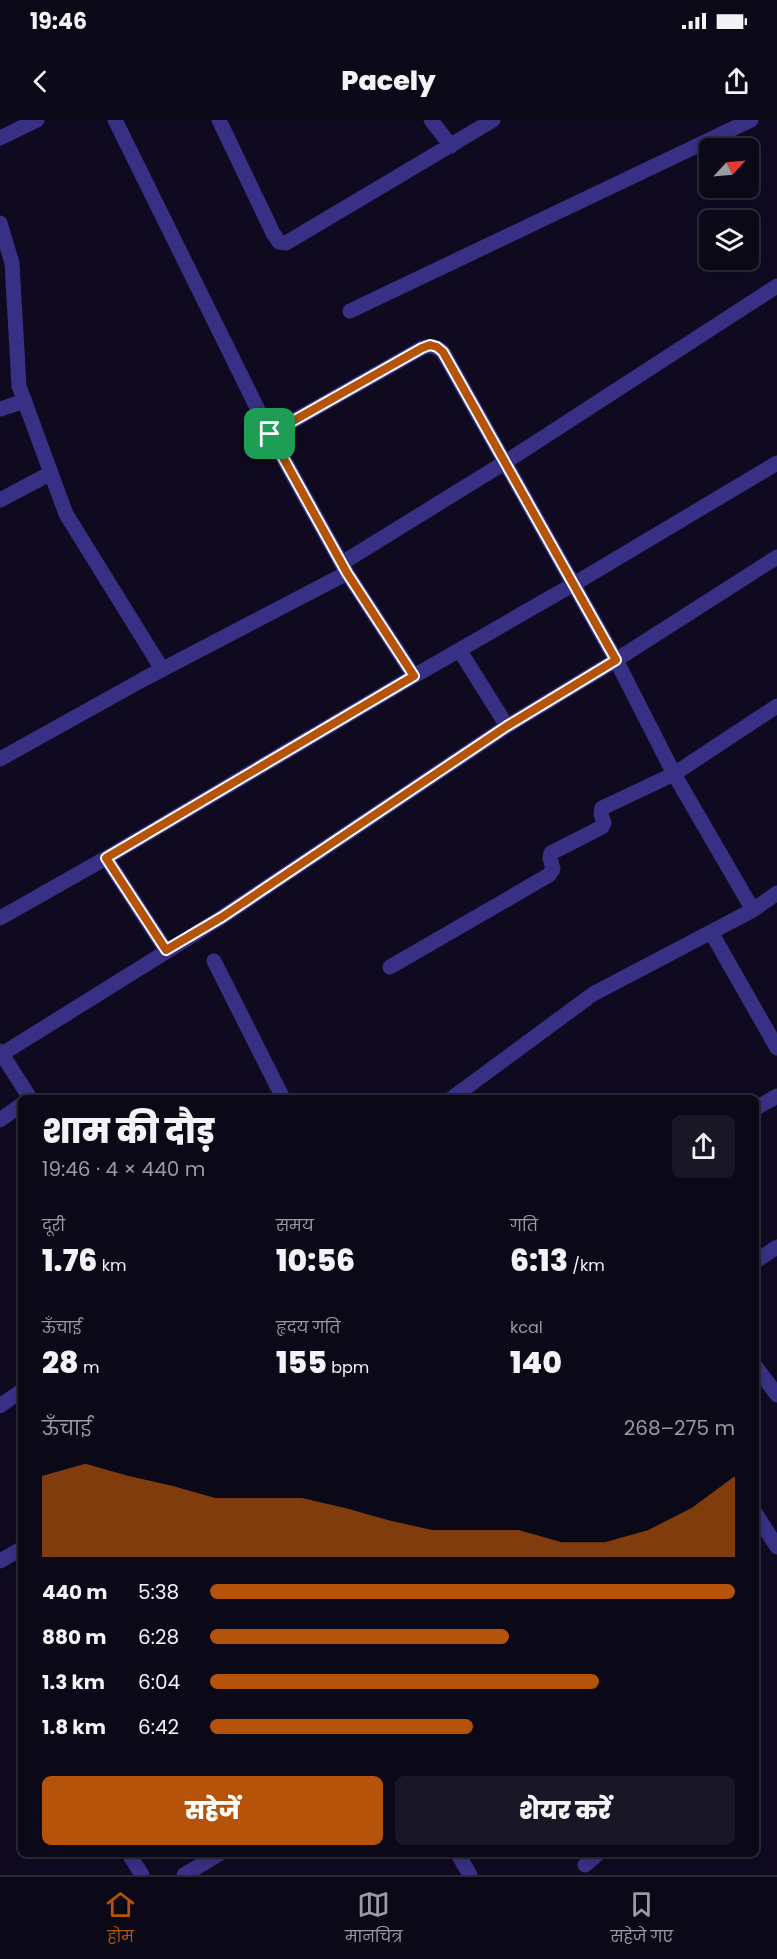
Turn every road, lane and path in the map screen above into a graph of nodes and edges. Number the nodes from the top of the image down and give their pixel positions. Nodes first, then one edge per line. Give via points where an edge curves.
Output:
1 (38, 120) edge
2 (115, 120) edge
3 (219, 120) edge
4 (431, 120) edge
5 (493, 120) edge
6 (751, 120) edge
7 (0, 138) edge
8 (451, 146) junction
9 (0, 222) edge
10 (777, 286) edge
11 (351, 311) dead end
12 (25, 401) junction
13 (0, 409) edge
14 (270, 434) junction
15 (504, 463) junction
16 (777, 463) edge
17 (51, 473) junction
18 (0, 500) edge
19 (777, 557) edge
20 (345, 568) junction
21 (574, 584) junction
22 (460, 651) junction
23 (616, 660) junction
24 (162, 669) junction
25 (414, 676) junction
26 (777, 706) edge
27 (507, 726) junction
28 (0, 759) edge
29 (674, 774) junction
30 (106, 858) junction
31 (777, 893) edge
32 (753, 910) junction
33 (0, 918) edge
34 (711, 932) junction
35 (166, 950) junction
36 (214, 961) dead end
37 (390, 967) dead end
38 (777, 1048) edge
39 (1, 1053) edge
40 (28, 1095) edge
41 (281, 1095) edge
42 (456, 1095) edge
43 (777, 1096) edge
44 (759, 1106) edge
45 (18, 1107) edge
46 (0, 1120) edge
47 (777, 1247) edge
48 (759, 1259) edge
49 (759, 1371) edge
50 (18, 1393) edge
51 (777, 1395) edge
52 (0, 1406) edge
53 (759, 1520) edge
54 (777, 1547) edge
55 (18, 1551) edge
56 (0, 1561) edge
57 (131, 1857) edge
58 (216, 1857) edge
59 (460, 1857) edge
60 (594, 1857) edge
61 (585, 1865) dead end
62 (206, 1869) edge
63 (141, 1875) edge
64 (184, 1875) edge
65 (470, 1875) edge

1 - 7 street
2 - 14 street
3 - 8 street via 273,233 279,242 286,243
4 - 8 street
5 - 8 street
6 - 11 street
9 - 12 street via 12,263 19,387
10 - 15 street
12 - 13 street
12 - 17 street
14 - 15 street via 430,345 443,352
14 - 20 street
15 - 20 street
15 - 21 street
16 - 21 street
17 - 18 street
17 - 24 street via 66,514
19 - 23 street
20 - 24 street
20 - 25 street
21 - 22 street
21 - 23 street
22 - 25 street
22 - 27 street
23 - 27 street
23 - 29 street
24 - 28 street
25 - 30 street
26 - 29 street
27 - 35 street via 222,917
29 - 32 street
29 - 37 street via 602,808 602,827 551,853 553,869 549,875
30 - 33 street
30 - 35 street
31 - 32 street
32 - 34 street
34 - 38 street
34 - 42 street via 593,994
35 - 39 street
36 - 41 street
39 - 40 street
43 - 44 street
45 - 46 street
47 - 48 street
49 - 51 street
50 - 52 street
53 - 54 street
55 - 56 street
57 - 63 street
58 - 62 street
59 - 65 street
60 - 61 street
62 - 64 street

